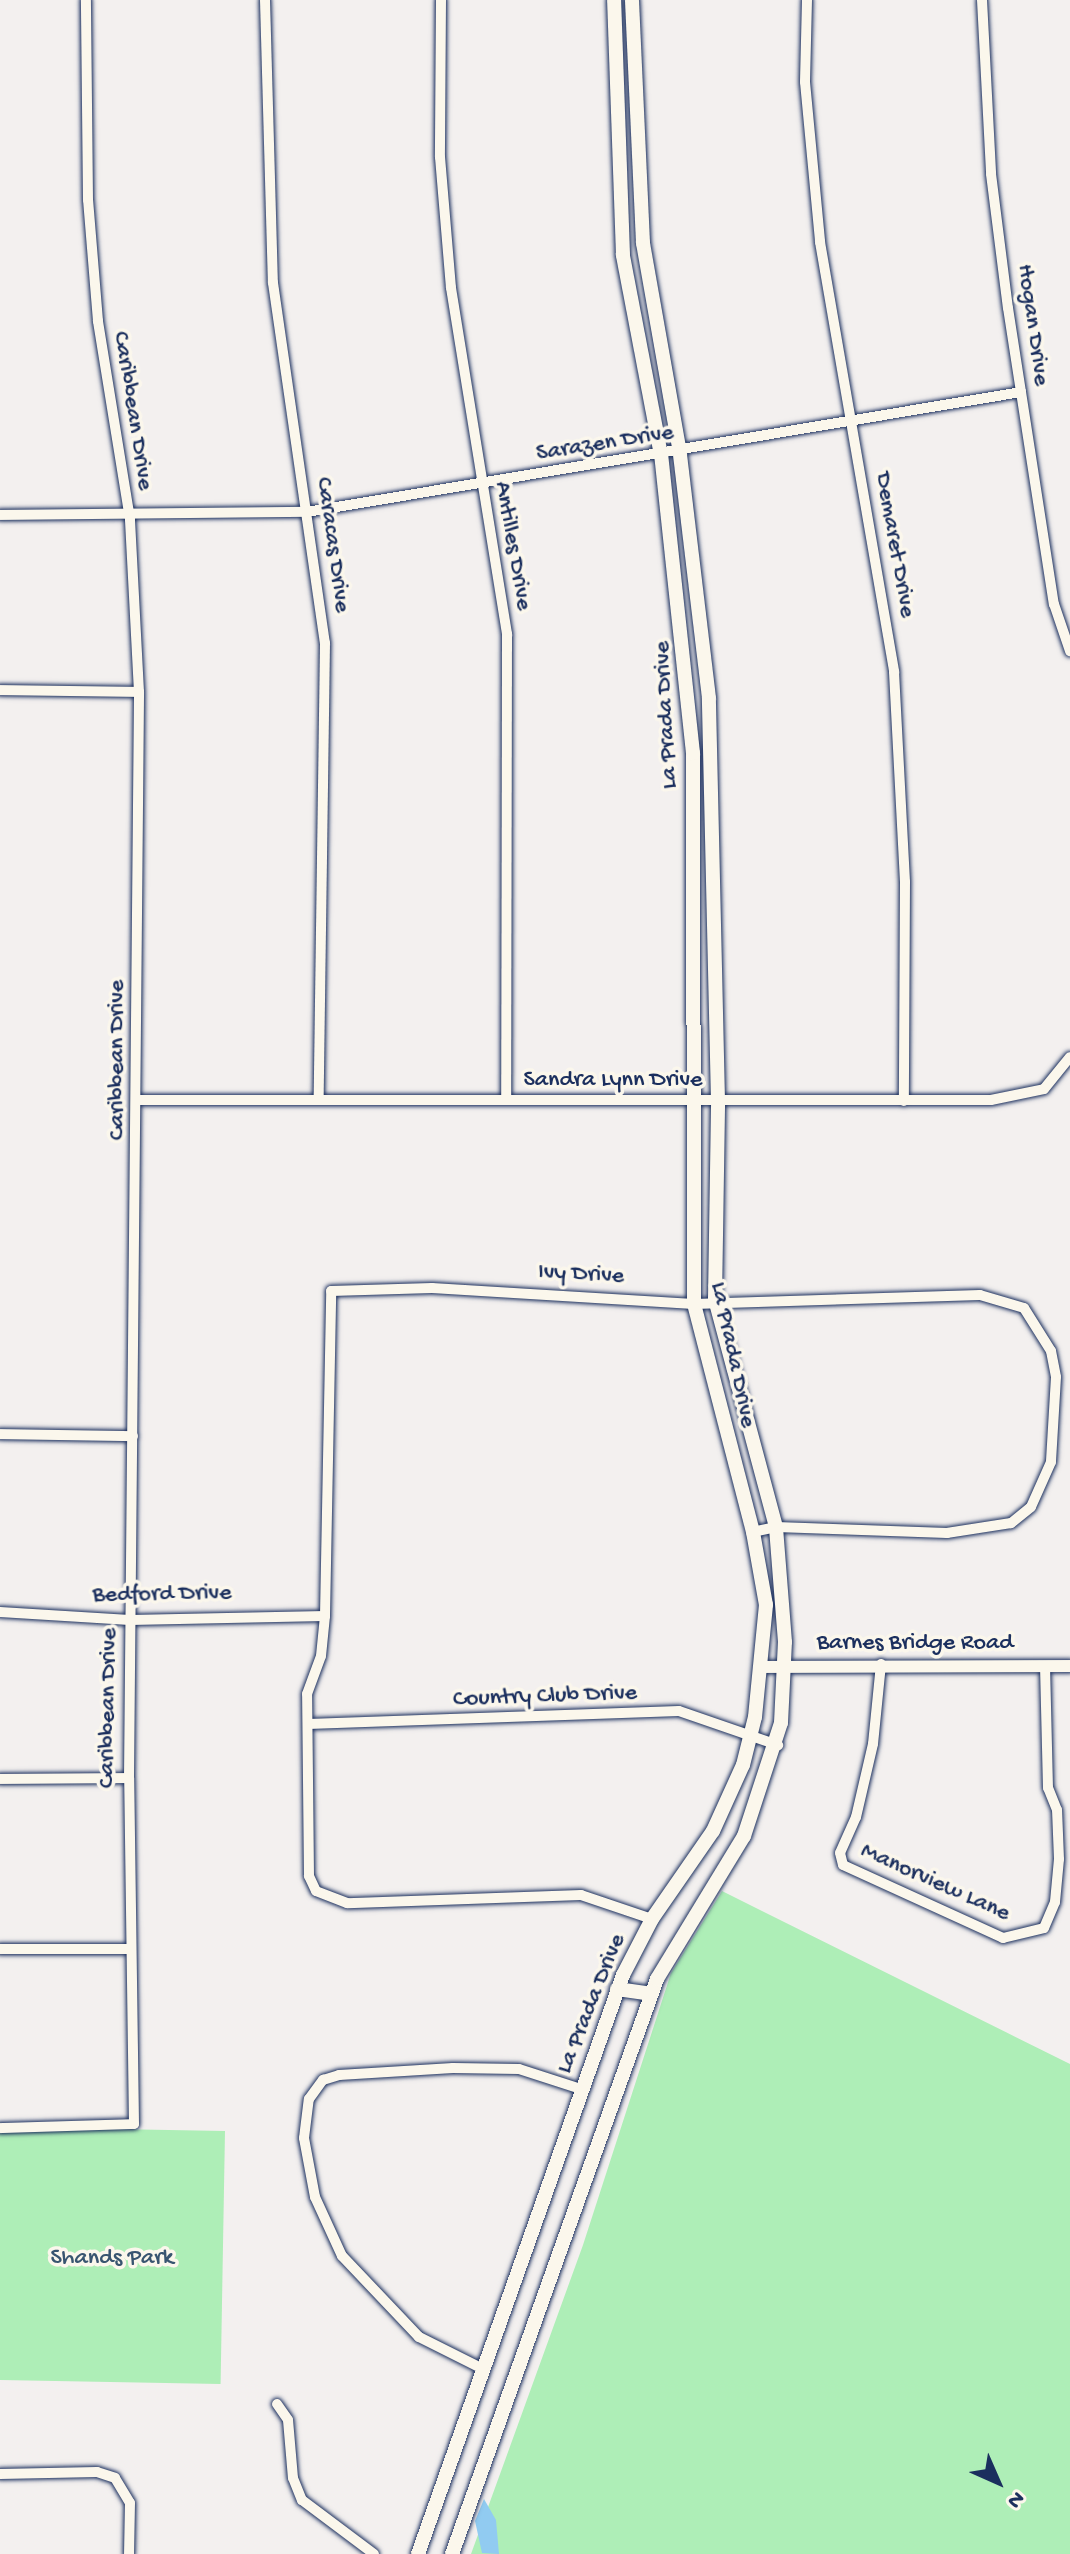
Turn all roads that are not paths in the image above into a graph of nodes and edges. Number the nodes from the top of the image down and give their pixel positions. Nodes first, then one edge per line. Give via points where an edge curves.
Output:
1 (86, 0) edge
2 (265, 0) edge
3 (441, 0) edge
4 (614, 0) edge
5 (632, 0) edge
6 (807, 0) edge
7 (982, 0) edge
8 (633, 67) junction
9 (615, 68) junction
10 (1021, 392) junction
11 (852, 424) junction
12 (680, 453) junction
13 (661, 455) junction
14 (481, 484) junction
15 (307, 512) junction
16 (0, 515) edge
17 (130, 519) junction
18 (1070, 651) edge
19 (0, 690) edge
20 (139, 692) junction
21 (1070, 1057) edge
22 (319, 1098) junction
23 (139, 1100) junction
24 (506, 1100) junction
25 (692, 1100) junction
26 (718, 1101) junction
27 (904, 1101) junction
28 (715, 1299) junction
29 (694, 1304) junction
30 (737, 1393) junction
31 (714, 1396) junction
32 (0, 1434) edge
33 (133, 1436) junction
34 (776, 1527) junction
35 (753, 1532) junction
36 (0, 1612) edge
37 (325, 1616) junction
38 (130, 1620) junction
39 (881, 1664) junction
40 (784, 1666) junction
41 (1045, 1666) junction
42 (1070, 1666) edge
43 (760, 1667) junction
44 (308, 1724) junction
45 (751, 1735) junction
46 (778, 1745) junction
47 (129, 1778) junction
48 (0, 1779) edge
49 (652, 1919) junction
50 (0, 1949) edge
51 (128, 1949) junction
52 (617, 1989) junction
53 (651, 1994) junction
54 (581, 2089) junction
55 (0, 2128) edge
56 (483, 2369) junction
57 (277, 2404) dead end
58 (0, 2474) edge
59 (129, 2554) edge
60 (374, 2554) edge
61 (418, 2554) edge
62 (452, 2554) edge

1 - 17 street, Caribbean Drive via 83,100 91,245
2 - 15 street, Caracas Drive via 273,283
3 - 14 street, Antilles Drive via 442,172
4 - 9 main road, La Prada Drive
5 - 8 main road, La Prada Drive
6 - 11 street, Demaret Drive via 805,82 820,242
7 - 10 street, Hogan Drive via 991,174
8 - 9 main road
8 - 12 main road, La Prada Drive via 643,243
9 - 13 main road, La Prada Drive via 623,255
10 - 11 street, Sarazen Drive
10 - 18 street, Hogan Drive via 1054,604
11 - 12 street, Sarazen Drive
11 - 27 street, Demaret Drive via 889,619 900,759
12 - 13 street, Sarazen Drive
12 - 26 main road, La Prada Drive via 709,698
13 - 14 street, Sarazen Drive
13 - 25 main road, La Prada Drive via 693,753
14 - 15 street, Sarazen Drive
14 - 24 street, Antilles Drive via 507,634
15 - 17 street, Sarazen Drive
15 - 22 street, Caracas Drive via 325,643
16 - 17 street, Sarazen Drive
17 - 20 street, Caribbean Drive
19 - 20 street
20 - 23 street, Caribbean Drive
21 - 27 street, Sandra Lynn Drive via 1053,1082 1034,1094
22 - 23 street, Sandra Lynn Drive
22 - 24 street, Sandra Lynn Drive
23 - 33 street, Caribbean Drive
24 - 25 street, Sandra Lynn Drive
25 - 26 street, Sandra Lynn Drive
25 - 29 main road, La Prada Drive
26 - 27 street, Sandra Lynn Drive
26 - 28 main road, La Prada Drive
28 - 29 street, Ivy Drive
28 - 30 main road, La Prada Drive
28 - 34 street, Ivy Drive via 1005,1298 1024,1308 1051,1351 1057,1419 1051,1462 1031,1507 1011,1523 947,1533
29 - 31 main road, La Prada Drive
29 - 37 street, Ivy Drive via 432,1288 331,1291
30 - 31 main road
30 - 34 main road, La Prada Drive
31 - 35 main road, La Prada Drive
32 - 33 street
33 - 38 street, Caribbean Drive
34 - 35 street, Ivy Drive
34 - 40 main road, La Prada Drive
35 - 43 main road, La Prada Drive via 766,1605
36 - 38 street, Bedford Drive
37 - 38 street, Bedford Drive
37 - 44 street, Ivy Drive via 321,1656 307,1694
38 - 47 street, Caribbean Drive
39 - 40 street, Barnes Bridge Road
39 - 41 street, Barnes Bridge Road
39 - 41 street, Manorview Lane via 873,1744 856,1817 840,1853 843,1865 1003,1938 1044,1928 1055,1902 1057,1810 1048,1788
40 - 43 street, Barnes Bridge Road
40 - 46 main road, La Prada Drive
41 - 42 street, Barnes Bridge Road
43 - 45 main road, La Prada Drive
44 - 45 street, Country Club Drive via 679,1711
44 - 49 street, Ivy Drive via 309,1876 316,1891 347,1903 581,1895
45 - 46 street, Country Club Drive
45 - 49 main road, La Prada Drive via 713,1831
46 - 53 main road, La Prada Drive via 736,1853 675,1944
47 - 48 street
47 - 51 street, Caribbean Drive
49 - 52 main road, La Prada Drive
50 - 51 street
51 - 55 street, Caribbean Drive via 134,2124
52 - 53 main road
52 - 54 main road, La Prada Drive
53 - 62 main road, La Prada Drive
54 - 56 main road, La Prada Drive
54 - 56 street via 519,2069 453,2068 339,2075 323,2080 309,2099 304,2138 315,2197 342,2256 419,2337
56 - 61 main road, La Prada Drive
57 - 60 street via 288,2420 293,2478 302,2500
58 - 59 street via 97,2472 126,2488

